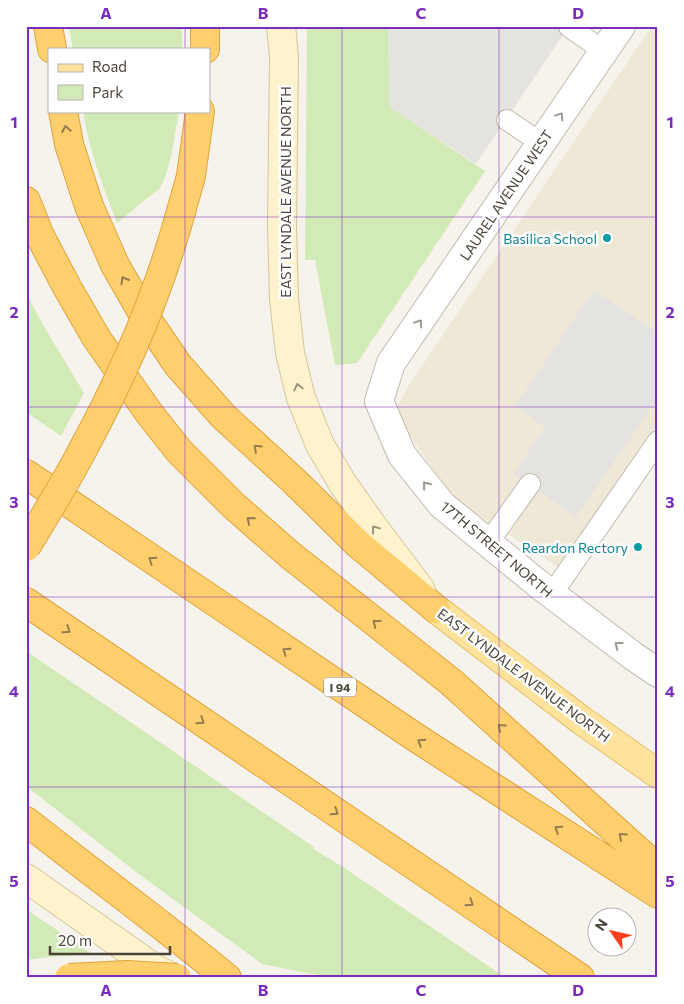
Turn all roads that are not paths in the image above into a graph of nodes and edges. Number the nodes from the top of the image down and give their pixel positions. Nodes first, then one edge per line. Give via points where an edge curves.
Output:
1 (48, 26) edge
2 (205, 26) edge
3 (281, 26) edge
4 (621, 26) edge
5 (569, 27) edge
6 (52, 48) edge
7 (205, 48) edge
8 (604, 51) junction
9 (63, 112) edge
10 (200, 112) edge
11 (507, 120) dead end
12 (541, 143) junction
13 (26, 201) edge
14 (391, 363) joint
15 (658, 441) edge
16 (26, 474) edge
17 (530, 484) dead end
18 (488, 543) junction
19 (26, 547) edge
20 (552, 594) junction
21 (26, 602) edge
22 (436, 609) junction
23 (658, 673) edge
24 (658, 774) edge
25 (26, 821) edge
26 (658, 869) edge
27 (26, 878) edge
28 (658, 894) edge
29 (69, 978) edge
30 (175, 978) edge
31 (227, 978) edge
32 (580, 978) edge

1 - 6 highway
2 - 7 highway
22 -> 3 main road, EAST LYNDALE AVENUE NORTH via 343,484 320,445 301,398 290,353 284,299 284,57
4 - 8 street, LAUREL AVENUE WEST
5 - 8 lane
12 -> 8 street, LAUREL AVENUE WEST
22 -> 9 highway via 358,544 224,416 178,365 115,265 89,206 69,144
10 - 19 highway, bridge via 191,176 158,287 111,395 82,452
11 - 12 lane
14 -> 12 street, LAUREL AVENUE WEST
26 -> 13 highway via 451,682 232,505 180,451 97,339 40,236
18 -> 14 street, 17TH STREET NORTH via 442,505 402,455 379,401
15 - 20 lane
28 -> 16 highway, I 94 via 415,738
17 - 18 lane
18 - 20 street, 17TH STREET NORTH
23 -> 20 street, 17TH STREET NORTH
21 -> 32 highway
22 - 24 main road, EAST LYNDALE AVENUE NORTH via 581,720
25 - 31 highway
27 - 30 main road via 157,970
29 - 30 highway, bridge via 127,975

